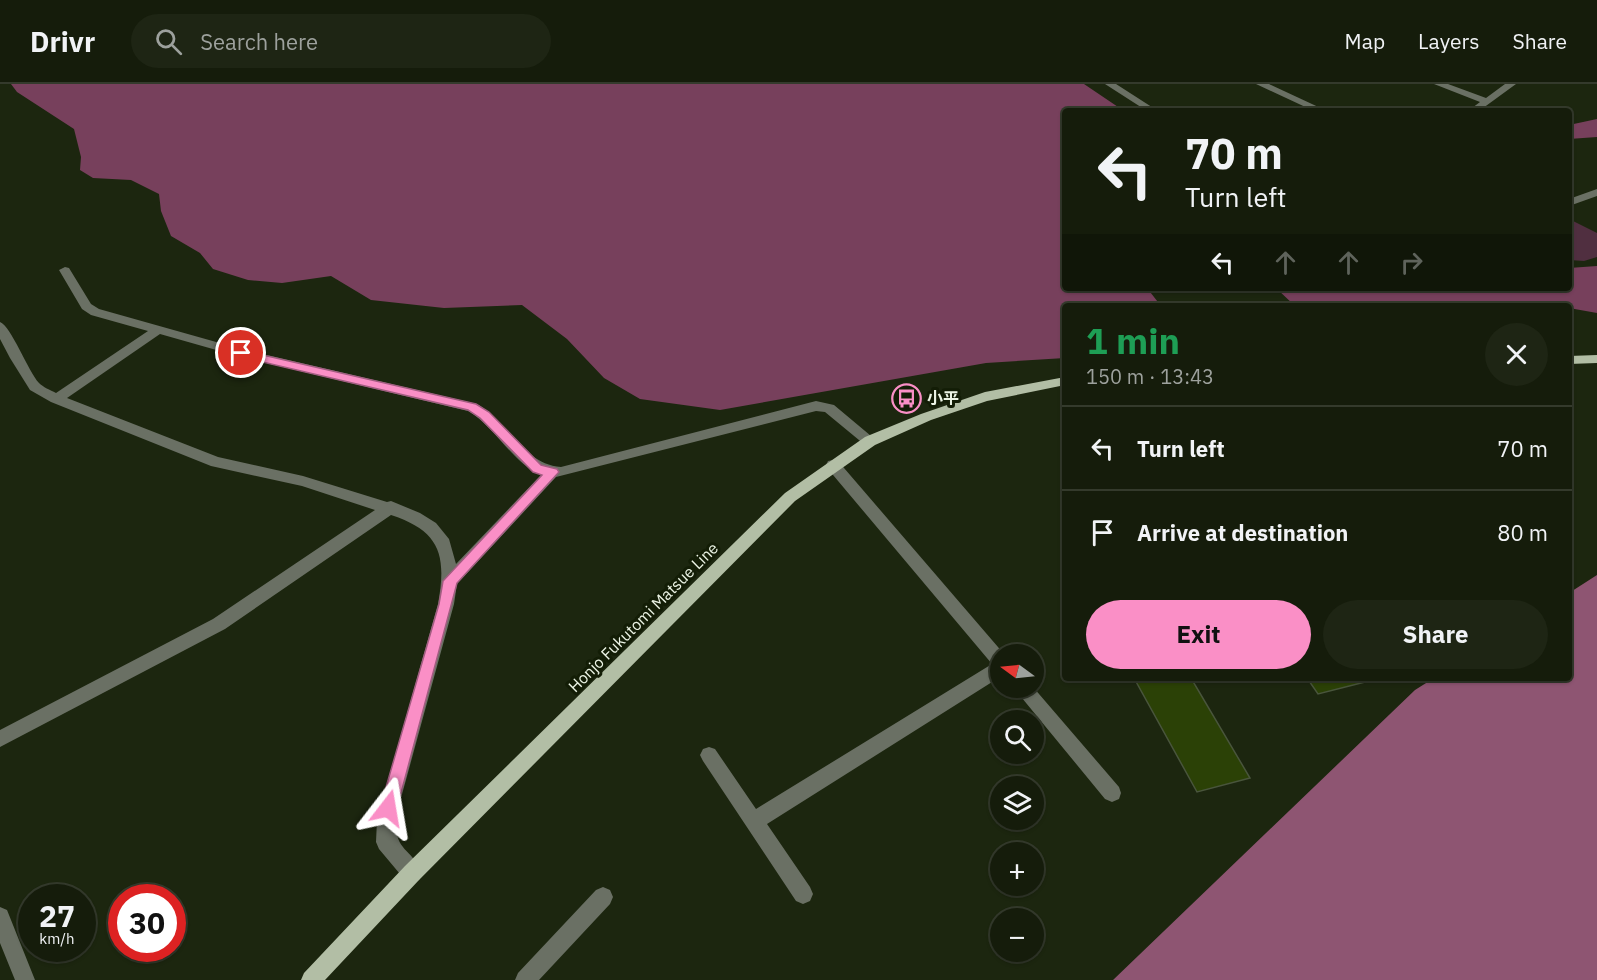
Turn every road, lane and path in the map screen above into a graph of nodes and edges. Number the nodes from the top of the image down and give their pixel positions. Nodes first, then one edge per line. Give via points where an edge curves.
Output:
1 (1110, 84) edge
2 (1262, 84) edge
3 (1439, 84) edge
4 (1511, 84) edge
5 (1487, 101) junction
6 (1148, 108) edge
7 (1315, 108) edge
8 (1477, 108) edge
9 (1597, 192) edge
10 (1572, 202) edge
11 (64, 270) dead end
12 (0, 326) edge
13 (157, 331) junction
14 (1597, 359) edge
15 (1572, 360) edge
16 (1062, 382) edge
17 (56, 399) junction
18 (870, 441) junction
19 (833, 465) junction
20 (552, 472) junction
21 (391, 507) junction
22 (450, 581) junction
23 (990, 650) edge
24 (990, 674) edge
25 (1031, 698) edge
26 (0, 739) edge
27 (709, 755) dead end
28 (1112, 793) dead end
29 (754, 821) junction
30 (412, 873) junction
31 (803, 894) dead end
32 (603, 897) dead end
33 (0, 917) edge
34 (25, 980) edge
35 (311, 980) edge
36 (525, 980) edge

1 - 6 street
2 - 7 street
3 - 5 street
4 - 5 street
5 - 8 street
9 - 10 street
11 - 13 street via 86,306 95,312
12 - 17 street via 35,387
13 - 17 street
13 - 20 street via 472,407 537,469
14 - 15 main road
16 - 18 main road, Honjo Fukutomi Matsue Line via 956,405
17 - 21 street via 216,462 303,481
18 - 19 main road, Honjo Fukutomi Matsue Line
18 - 20 street via 829,408 816,406
19 - 23 street
19 - 30 main road, Honjo Fukutomi Matsue Line via 767,519
20 - 22 street
21 - 22 street via 431,526 447,555
21 - 26 street via 219,624
22 - 30 street via 386,820 386,842
24 - 29 street
25 - 28 street
27 - 29 street
29 - 31 street
30 - 35 main road, Honjo Fukutomi Matsue Line
32 - 36 street
33 - 34 street

